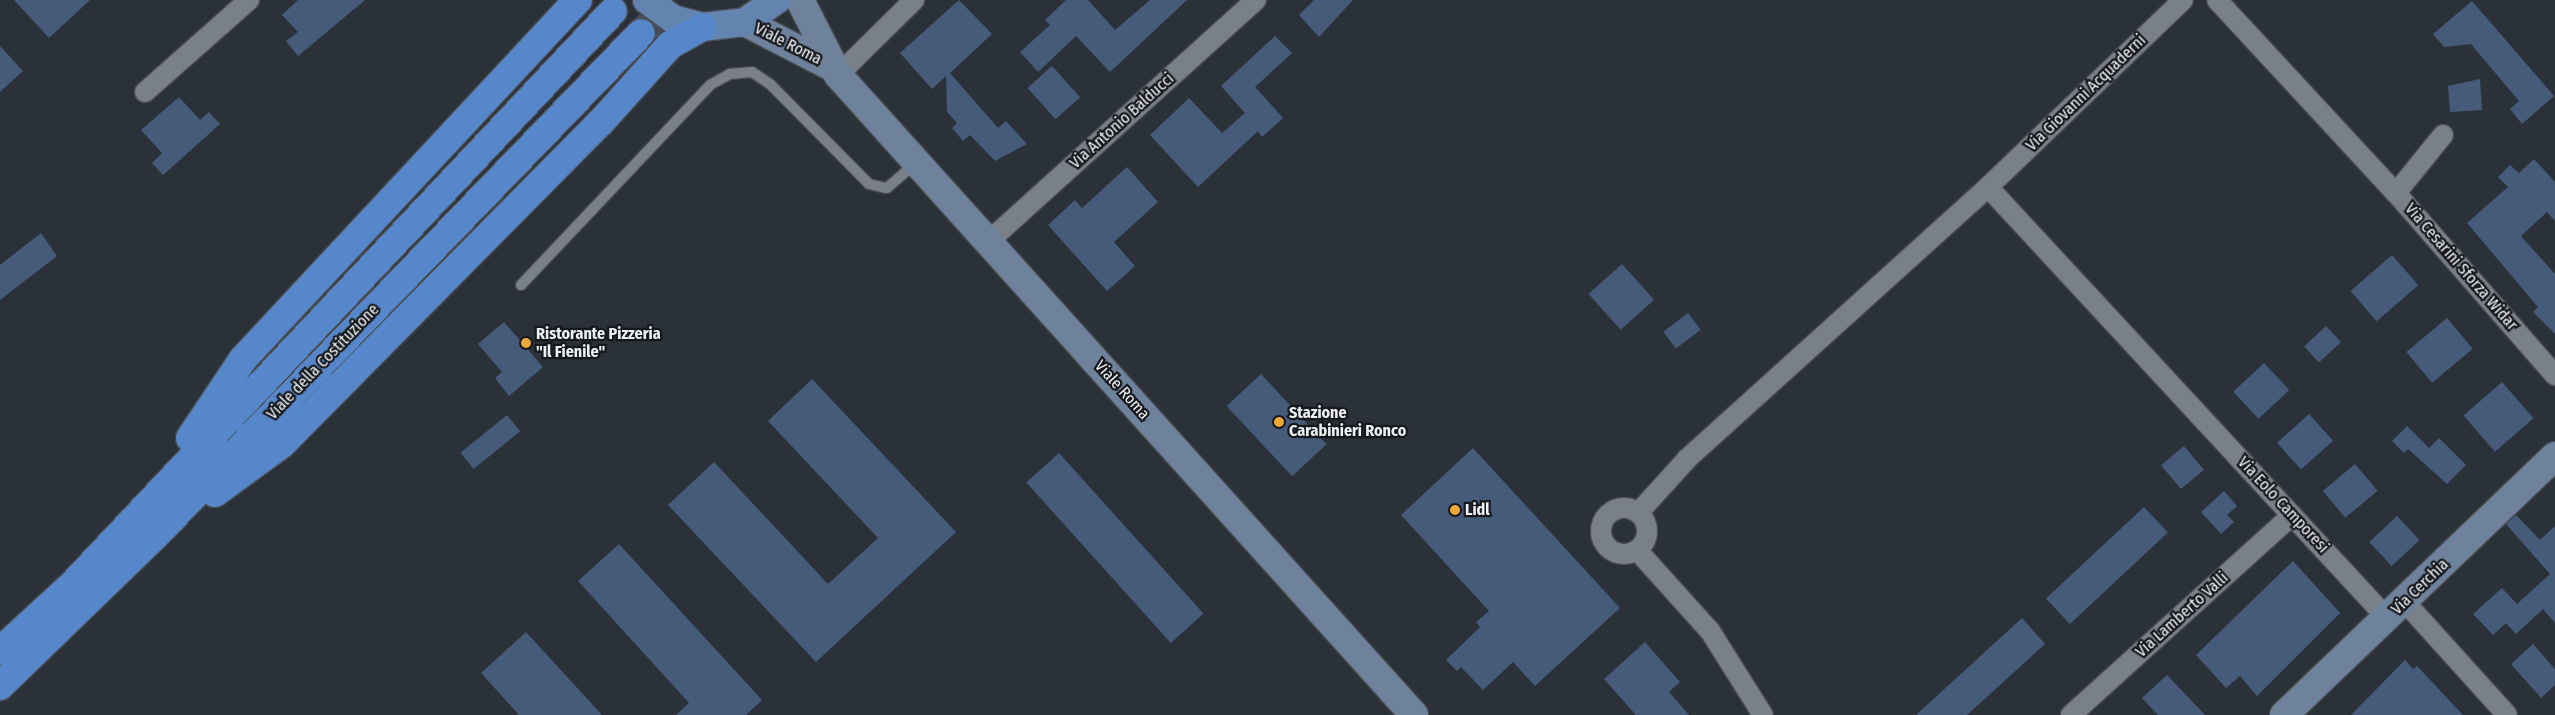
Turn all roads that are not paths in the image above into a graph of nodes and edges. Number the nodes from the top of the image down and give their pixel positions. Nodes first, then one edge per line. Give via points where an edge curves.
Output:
1 (249, 0) edge
2 (578, 0) edge
3 (647, 0) edge
4 (777, 0) edge
5 (800, 0) edge
6 (914, 0) edge
7 (1256, 0) edge
8 (2183, 0) edge
9 (2217, 0) edge
10 (613, 11) dead end
11 (745, 22) junction
12 (702, 27) junction
13 (641, 33) tunnel mouth
14 (834, 71) junction
15 (145, 92) dead end
16 (2443, 135) dead end
17 (915, 164) junction
18 (1988, 187) junction
19 (2396, 193) junction
20 (988, 242) junction
21 (521, 285) dead end
22 (2555, 375) edge
23 (2555, 456) edge
24 (145, 504) junction
25 (1639, 512) junction
26 (2292, 515) junction
27 (155, 536) junction
28 (1637, 550) junction
29 (2396, 610) junction
30 (0, 651) edge
31 (0, 686) edge
32 (1414, 715) edge
33 (1763, 715) edge
34 (2071, 715) edge
35 (2284, 715) edge
36 (2507, 715) edge

1 - 15 street
2 - 24 highway via 243,360
3 - 12 main road via 673,19
4 - 11 main road
5 - 14 main road, Viale Roma
6 - 14 street
7 - 20 street, Via Antonio Balducci
8 - 18 street, Via Giovanni Acquaderni
9 - 19 street
10 - 24 highway, Viale della Costituzione
11 - 12 main road
11 - 14 main road, Viale Roma
12 - 27 highway via 670,45 601,122 282,444
13 - 27 highway, Viale della Costituzione
14 - 17 main road, Viale Roma
16 - 19 street, Via Cesarini Sforza Widar
17 - 20 main road, Viale Roma
17 - 21 lane via 887,188 869,184 771,85 752,72 730,74 710,85
18 - 25 street, Via Giovanni Acquaderni via 1687,458
18 - 26 street, Via Eolo Camporesi via 2180,390
19 - 22 street, Via Cesarini Sforza Widar
20 - 32 main road, Viale Roma
23 - 29 main road, Via Cerchia
24 - 30 highway, Viale della Costituzione via 73,584
25 - 28 street via 1648,532
25 - 28 street via 1618,508 1606,516 1601,530 1605,544 1616,552
26 - 29 street, Via Eolo Camporesi
26 - 34 street, Via Lamberto Valli
27 - 31 highway, Viale della Costituzione
28 - 33 street via 1710,631
29 - 35 main road, Via Cerchia
29 - 36 street, Via Eolo Camporesi

